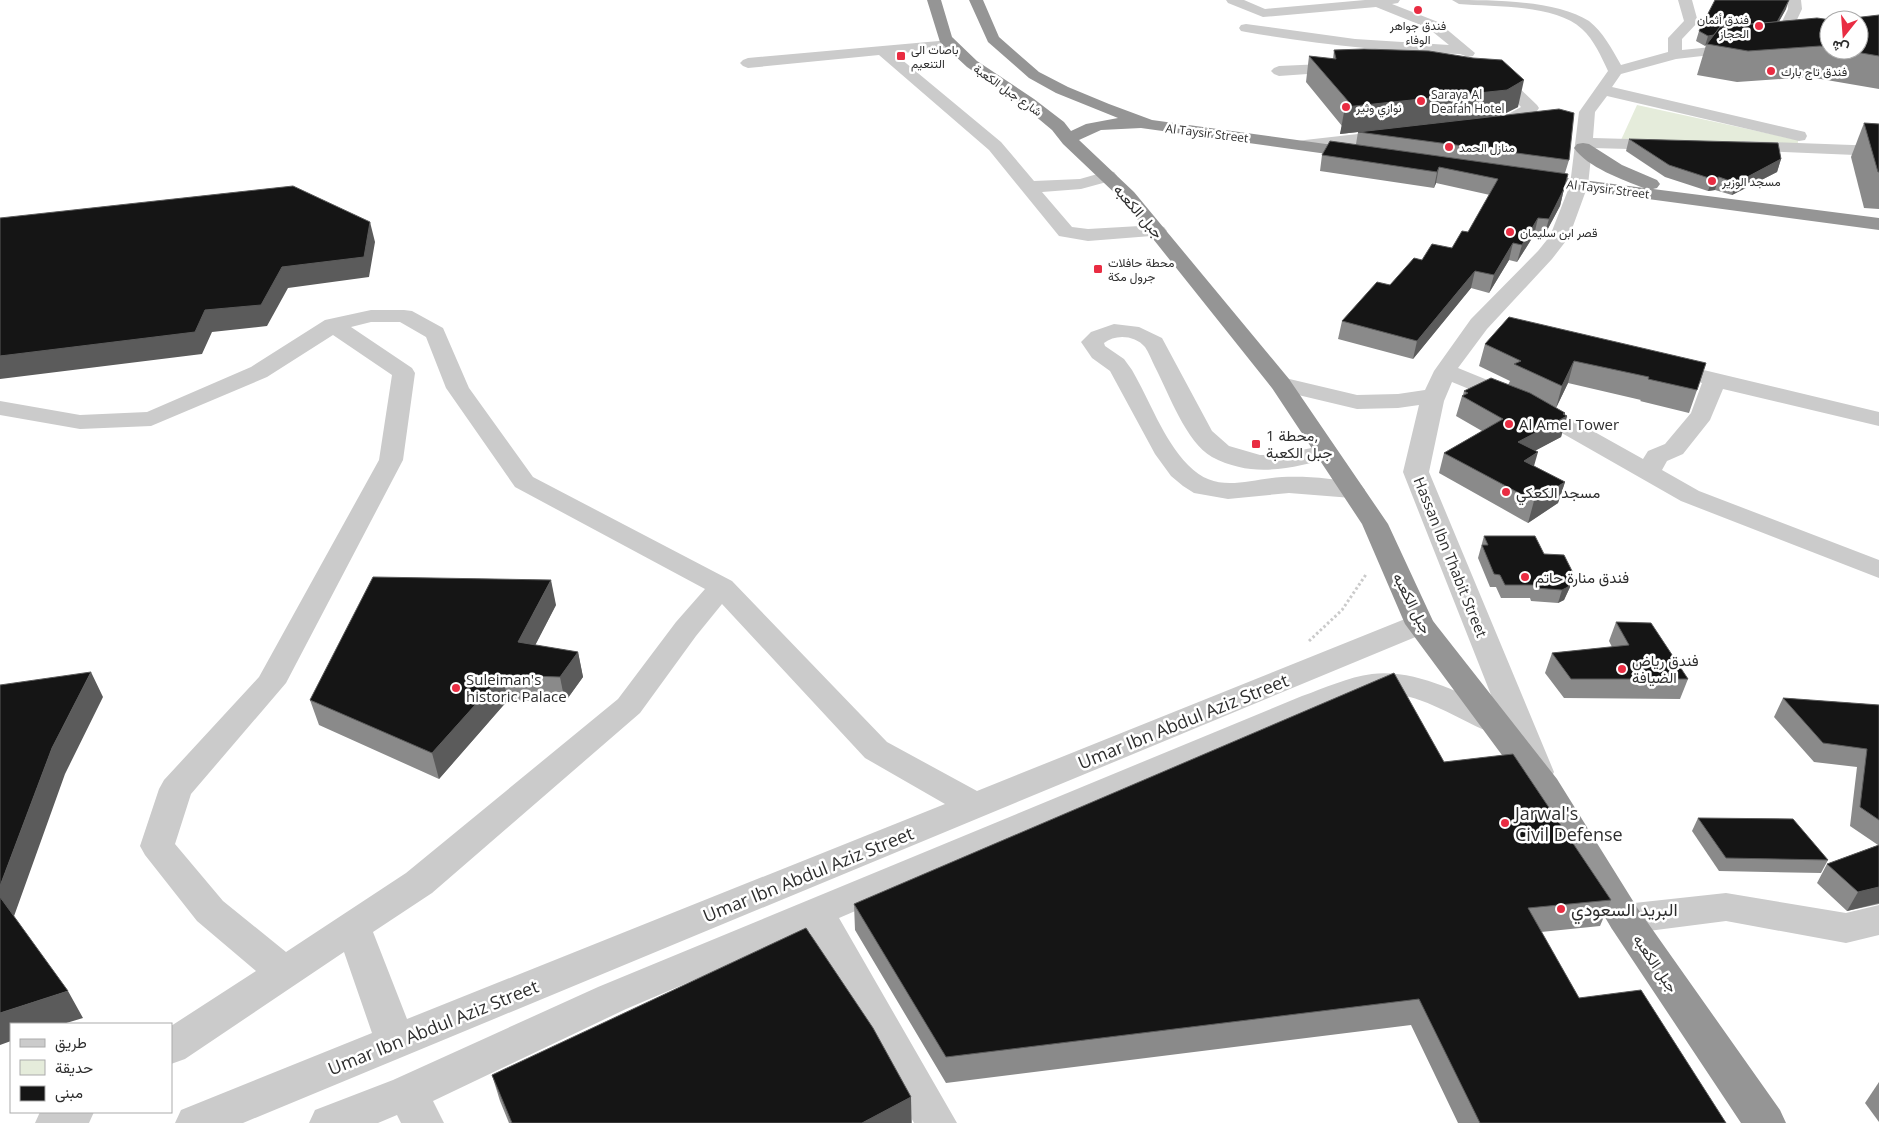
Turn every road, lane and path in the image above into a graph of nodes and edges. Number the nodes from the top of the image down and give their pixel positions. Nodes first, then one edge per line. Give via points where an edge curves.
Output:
1 (934, 0) edge
2 (976, 0) edge
3 (1233, 0) edge
4 (1393, 0) edge
5 (1459, 0) edge
6 (1685, 0) edge
7 (1794, 0) edge
8 (1377, 3) junction
9 (1346, 6) junction
10 (1263, 13) junction
11 (1795, 43) edge
12 (950, 44) junction
13 (1778, 44) junction
14 (1293, 46) junction
15 (882, 50) junction
16 (1464, 50) junction
17 (1675, 55) junction
18 (748, 63) dead end
19 (1360, 68) edge
20 (1616, 71) junction
21 (1603, 90) junction
22 (1103, 107) joint
23 (1587, 112) junction
24 (1569, 115) edge
25 (1541, 118) edge
26 (1505, 123) junction
27 (1149, 125) junction
28 (1467, 127) edge
29 (1064, 133) junction
30 (1410, 134) edge
31 (1305, 145) junction
32 (1584, 145) junction
33 (1680, 145) edge
34 (1728, 146) edge
35 (1854, 149) junction
36 (1879, 151) edge
37 (1378, 156) edge
38 (1108, 176) junction
39 (1512, 176) edge
40 (1579, 186) junction
41 (1030, 187) junction
42 (1698, 199) junction
43 (1879, 224) edge
44 (1157, 231) junction
45 (334, 325) junction
46 (1649, 364) edge
47 (1445, 371) junction
48 (1715, 379) junction
49 (1281, 384) junction
50 (1434, 396) junction
51 (0, 408) edge
52 (1879, 419) edge
53 (1326, 452) junction
54 (1648, 472) junction
55 (1352, 490) junction
56 (1879, 570) edge
57 (722, 587) junction
58 (1420, 624) junction
59 (1494, 721) junction
60 (1545, 788) junction
61 (977, 806) junction
62 (817, 912) junction
63 (1625, 919) junction
64 (1879, 920) edge
65 (354, 927) junction
66 (284, 972) junction
67 (396, 1041) junction
68 (172, 1046) edge
69 (415, 1108) edge
70 (71, 1113) edge
71 (56, 1123) edge
72 (196, 1123) edge
73 (330, 1123) edge
74 (936, 1123) edge
75 (1765, 1123) edge

1 - 12 highway, شارع جبل الكعبة via 945,39
2 - 22 highway, شارع جبل الكعبة via 994,39 1034,75
3 - 10 street
4 - 8 street
5 - 20 street via 1558,11 1582,22 1605,48
6 - 17 street via 1691,22 1675,38
7 - 13 street via 1794,9
8 - 9 street
8 - 16 street via 1433,25
9 - 10 street
9 - 14 street
10 - 14 street via 1274,26 1246,28
11 - 13 street
12 - 15 street
12 - 29 highway, شارع جبل الكعبة
13 - 17 street
14 - 16 street via 1366,45
14 - 19 street via 1280,77
15 - 18 street
15 - 41 street via 995,146
16 - 26 street via 1481,69 1503,80 1530,108
17 - 20 street
20 - 21 street
21 - 23 street
21 - 35 street
22 - 27 highway, Al Taysir Street
23 - 24 street
23 - 32 street, Hassan Ibn Thabit Street
25 - 26 street
26 - 28 street
27 - 29 highway via 1117,122
27 - 31 highway, Al Taysir Street
29 - 38 highway, جبل الكعبه
30 - 31 street
31 - 37 highway, Al Taysir Street
32 - 33 street
32 - 40 street, Hassan Ibn Thabit Street
32 - 42 highway via 1600,161 1622,173
34 - 35 street
35 - 36 street
38 - 41 street via 1081,184
38 - 44 highway, جبل الكعبه
39 - 40 highway, Al Taysir Street
40 - 42 highway, Al Taysir Street
40 - 47 street, Hassan Ibn Thabit Street via 1559,237 1546,255 1488,327
41 - 44 street via 1066,232 1088,235
42 - 43 highway, Al Taysir Street
44 - 49 highway, جبل الكعبه
45 - 51 street via 259,372 151,419 80,422
45 - 57 street via 371,316 404,316 436,333 458,388 524,482
45 - 66 street via 404,373 391,460 271,683 176,789 157,846 210,910
46 - 48 street
47 - 50 street, Hassan Ibn Thabit Street
47 - 54 street via 1533,407
48 - 52 street
48 - 54 street via 1702,415 1674,449 1657,456
49 - 50 street via 1357,402
49 - 53 highway, جبل الكعبه
50 - 60 street, Hassan Ibn Thabit Street via 1416,472
53 - 55 highway, جبل الكعبه
53 - 55 street via 1277,463 1260,463 1220,451 1202,435 1154,342 1146,336 1124,330 1098,335 1092,342 1097,353 1116,365 1163,446 1180,471 1195,483 1208,490 1229,492 1279,485
54 - 56 street via 1690,496
55 - 58 highway, جبل الكعبه via 1375,524
57 - 61 street via 876,750
57 - 65 street via 686,629 629,706 419,883
58 - 59 highway, جبل الكعبه
58 - 61 street, Umar Ibn Abdul Aziz Street
59 - 60 highway, جبل الكعبه
59 - 62 street, Umar Ibn Abdul Aziz Street via 1430,693 1397,683 1371,684 1313,703
60 - 63 highway, جبل الكعبه
61 - 67 street, Umar Ibn Abdul Aziz Street
62 - 69 street, Umar Ibn Abdul Aziz Street via 612,998
62 - 74 street
63 - 64 street via 1726,907 1846,928
63 - 75 highway, جبل الكعبه
65 - 66 street
65 - 67 street
66 - 68 street
67 - 72 street, Umar Ibn Abdul Aziz Street
69 - 73 street, Umar Ibn Abdul Aziz Street
70 - 71 street

